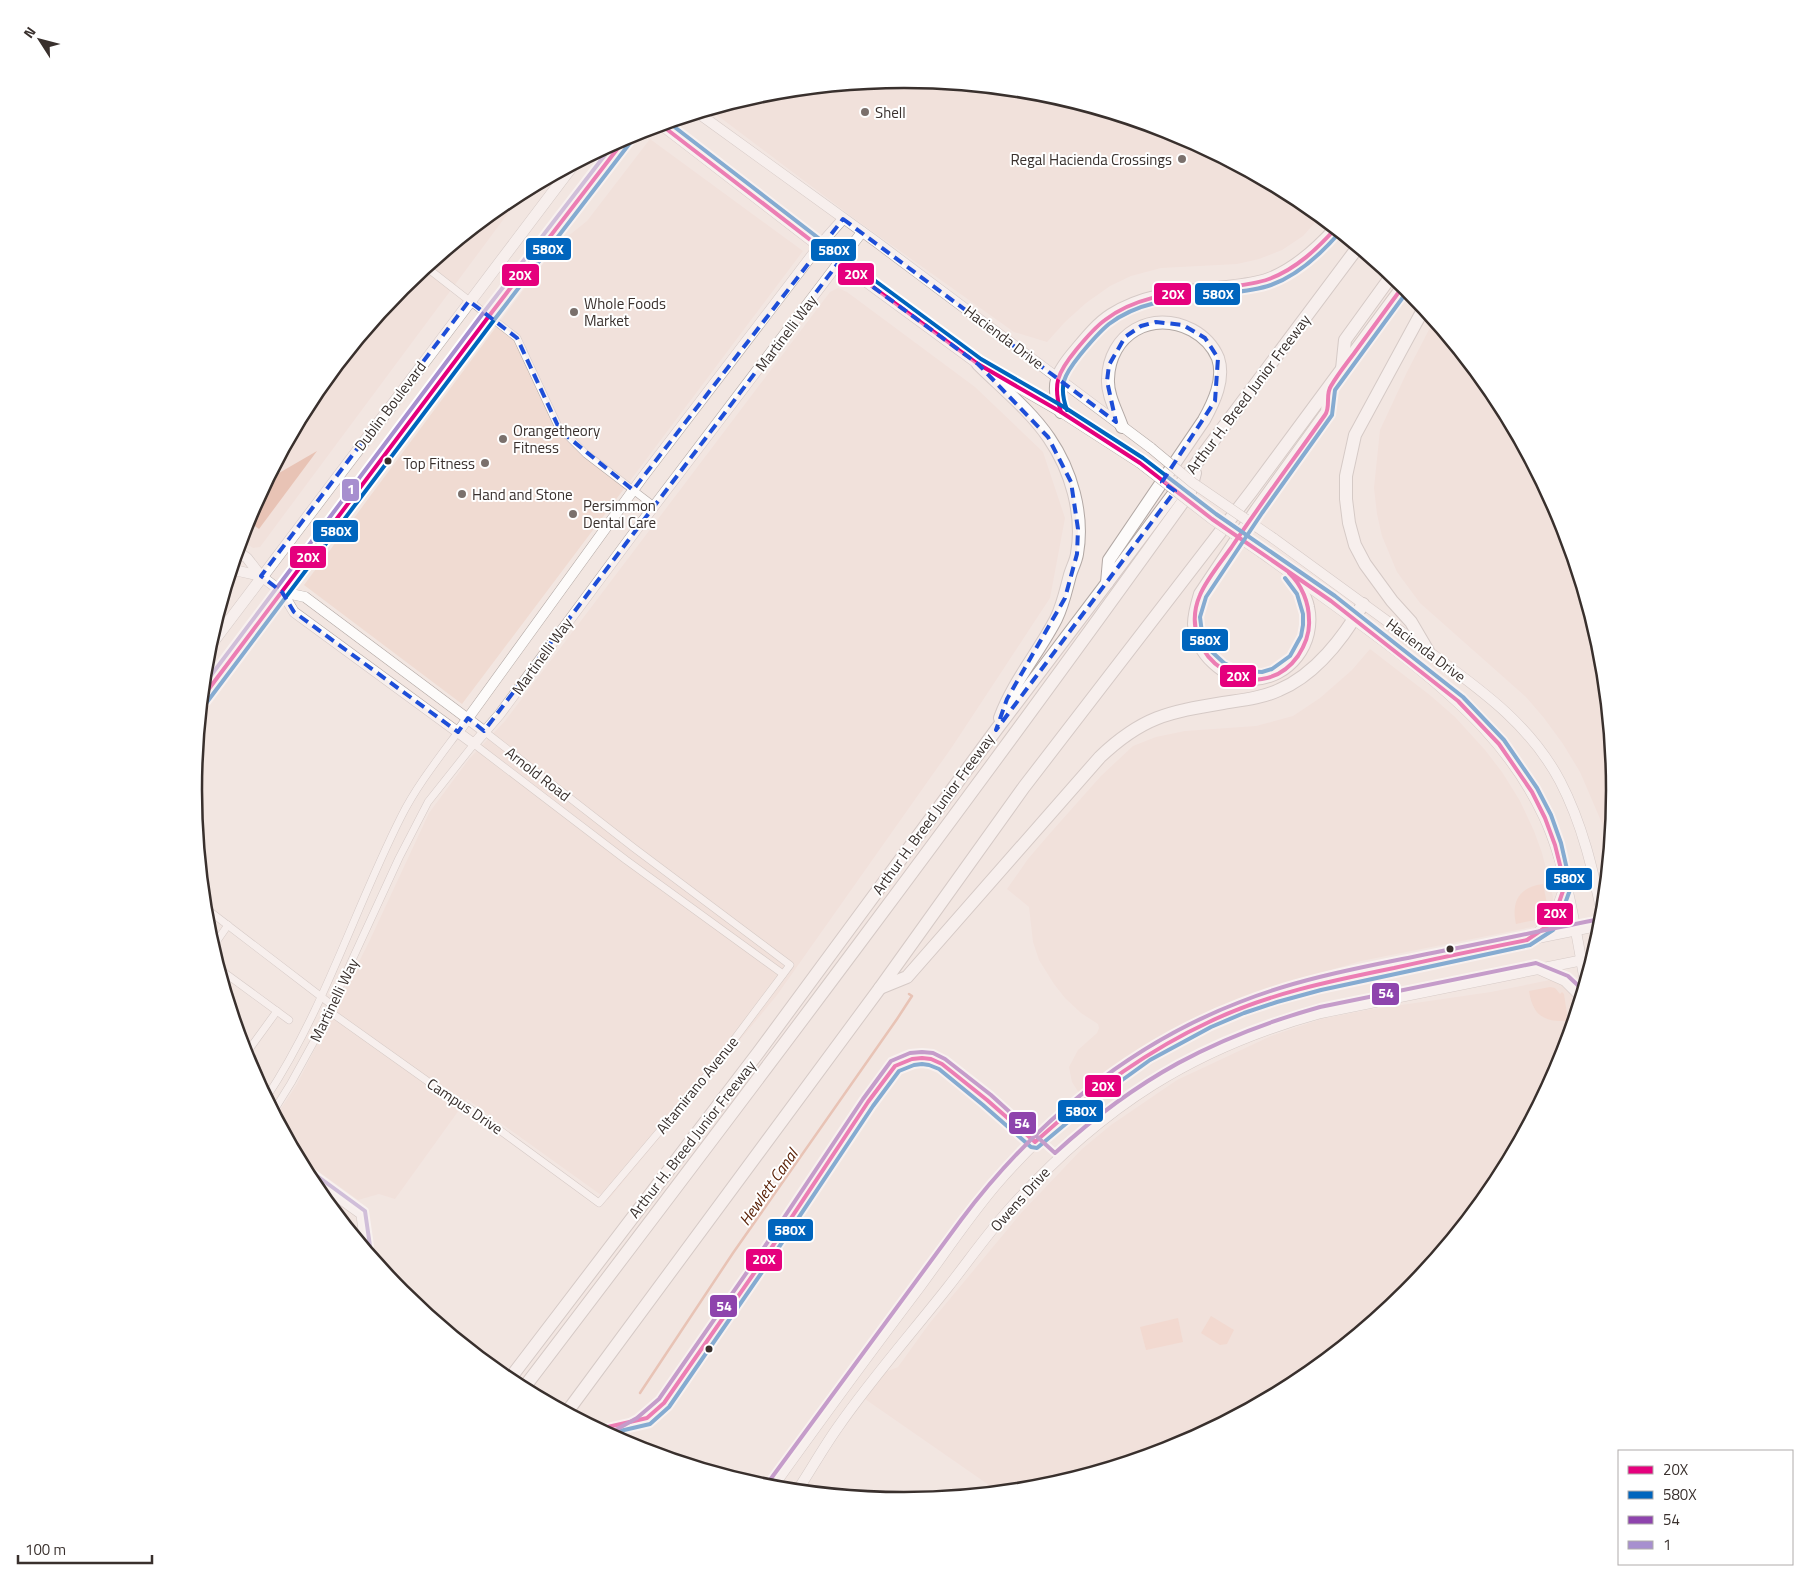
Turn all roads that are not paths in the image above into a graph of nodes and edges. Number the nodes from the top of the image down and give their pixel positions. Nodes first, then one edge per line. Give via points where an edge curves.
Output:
1 (703, 117) edge
2 (667, 129) edge
3 (617, 149) edge
4 (565, 175) edge
5 (843, 219) junction
6 (862, 232) junction
7 (1331, 233) edge
8 (819, 246) junction
9 (1355, 252) edge
10 (839, 262) junction
11 (431, 271) edge
12 (1388, 281) edge
13 (1399, 291) edge
14 (469, 301) junction
15 (1420, 314) edge
16 (489, 316) junction
17 (978, 364) junction
18 (1342, 369) junction
19 (1058, 378) junction
20 (1329, 388) junction
21 (1061, 412) junction
22 (1122, 427) junction
23 (1197, 461) junction
24 (633, 490) junction
25 (654, 506) junction
26 (242, 555) edge
27 (237, 571) edge
28 (261, 576) junction
29 (1294, 576) junction
30 (1107, 583) junction
31 (282, 592) junction
32 (1363, 604) junction
33 (1354, 619) junction
34 (219, 633) edge
35 (1428, 651) junction
36 (210, 688) edge
37 (468, 718) junction
38 (996, 730) junction
39 (484, 731) junction
40 (458, 732) junction
41 (474, 744) junction
42 (1595, 879) junction
43 (1565, 885) junction
44 (1599, 886) edge
45 (1598, 894) edge
46 (213, 914) edge
47 (228, 925) junction
48 (1593, 926) edge
49 (1575, 930) junction
50 (218, 940) edge
51 (1527, 940) junction
52 (1586, 959) edge
53 (1581, 960) junction
54 (790, 965) joint
55 (1538, 969) junction
56 (1583, 972) edge
57 (225, 973) edge
58 (783, 974) junction
59 (880, 988) junction
60 (1576, 992) edge
61 (322, 997) junction
62 (331, 1008) junction
63 (277, 1011) junction
64 (289, 1020) dead end
65 (251, 1047) edge
66 (269, 1090) edge
67 (277, 1106) edge
68 (329, 1192) edge
69 (599, 1203) joint
70 (363, 1237) edge
71 (514, 1374) edge
72 (528, 1383) edge
73 (570, 1408) edge
74 (777, 1481) edge
75 (801, 1484) edge

1 - 5 street, Hacienda Drive
2 - 8 street, Hacienda Drive
3 - 16 main road, Dublin Boulevard
4 - 14 main road, Dublin Boulevard
5 - 6 street, Hacienda Drive
5 - 8 street, Martinelli Way
6 - 10 street, Martinelli Way
6 - 19 street, Hacienda Drive
7 - 19 highway via 1310,254 1269,279 1244,286 1154,297 1122,309 1092,330 1064,364
8 - 10 street, Hacienda Drive
8 - 24 street, Martinelli Way
9 - 23 highway, Arthur H. Breed Junior Freeway
10 - 17 street, Hacienda Drive
10 - 25 street, Martinelli Way
11 - 14 street
12 - 18 highway via 1345,340
13 - 18 highway
14 - 16 street
14 - 28 main road, Dublin Boulevard
15 - 35 highway via 1355,435 1346,476 1346,499 1355,545 1365,564 1411,622
16 - 24 street via 517,338 558,426 586,454
16 - 31 main road, Dublin Boulevard
17 - 21 street, Hacienda Drive
17 - 38 highway via 1048,437 1071,482 1078,529 1077,554 1065,598 1056,619 1007,699
18 - 20 highway
19 - 21 highway via 1055,387
19 - 22 street, Hacienda Drive
20 - 29 highway via 1328,412 1200,594 1194,625 1198,641 1215,664 1226,672 1252,679 1268,677 1294,660 1303,648 1310,619 1308,606
20 - 59 highway via 1024,787
21 - 29 street, Hacienda Drive, bridge via 1140,463
22 - 30 highway via 1107,381 1112,357 1125,337 1140,326 1156,322 1183,325 1205,338 1218,358 1218,386 1214,401 1110,560
22 - 32 street, Hacienda Drive, bridge via 1193,483
23 - 30 highway, Arthur H. Breed Junior Freeway
23 - 72 highway via 1190,492 1117,594 824,992
24 - 25 street
24 - 37 street, Martinelli Way
25 - 39 street, Martinelli Way
26 - 28 street, Arnold Road
27 - 28 street, Arnold Road
28 - 31 street, Arnold Road
28 - 34 main road, Dublin Boulevard
29 - 33 street, Hacienda Drive
30 - 38 highway, Arthur H. Breed Junior Freeway
31 - 36 main road, Dublin Boulevard
31 - 37 street, Arnold Road via 304,597
31 - 40 street, Arnold Road via 294,612
32 - 33 highway
32 - 35 street, Hacienda Drive
33 - 43 street, Hacienda Drive via 1458,701 1499,744 1545,818
33 - 59 highway via 1324,657 1286,687 1260,696 1160,716 1116,741 907,977
35 - 42 street, Hacienda Drive via 1501,706 1542,752 1574,808
37 - 39 street, Arnold Road
37 - 40 street, Martinelli Way
38 - 71 highway, Arthur H. Breed Junior Freeway via 758,1053
39 - 41 street, Martinelli Way
39 - 54 street, Arnold Road
40 - 41 street, Arnold Road
40 - 61 street, Martinelli Way via 401,816
41 - 58 street, Arnold Road
41 - 62 street, Martinelli Way via 428,802
42 - 44 street
42 - 45 street, Hacienda Drive
43 - 49 street, Hacienda Drive
43 - 51 street via 1553,920
46 - 47 street, Campus Drive
47 - 50 street
47 - 61 street, Campus Drive
48 - 49 street, Owens Drive
49 - 51 street, Owens Drive
49 - 53 street, Hacienda Drive
51 - 74 street, Owens Drive via 1348,977 1275,996 1181,1035 1109,1080 1054,1124 993,1188
52 - 53 street, Owens Drive
53 - 55 street, Owens Drive
53 - 56 street, Hacienda Drive
54 - 58 street, Altamirano Avenue
55 - 60 street via 1565,981
55 - 75 street, Owens Drive via 1286,1022 1220,1048 1137,1094 1083,1135 1013,1204 872,1380
57 - 63 street
58 - 69 street, Altamirano Avenue via 712,1069
59 - 73 highway
61 - 62 street, Campus Drive
61 - 66 street, Martinelli Way
62 - 67 street, Martinelli Way
62 - 69 street, Campus Drive
63 - 64 street
63 - 65 street
68 - 70 street via 360,1215

